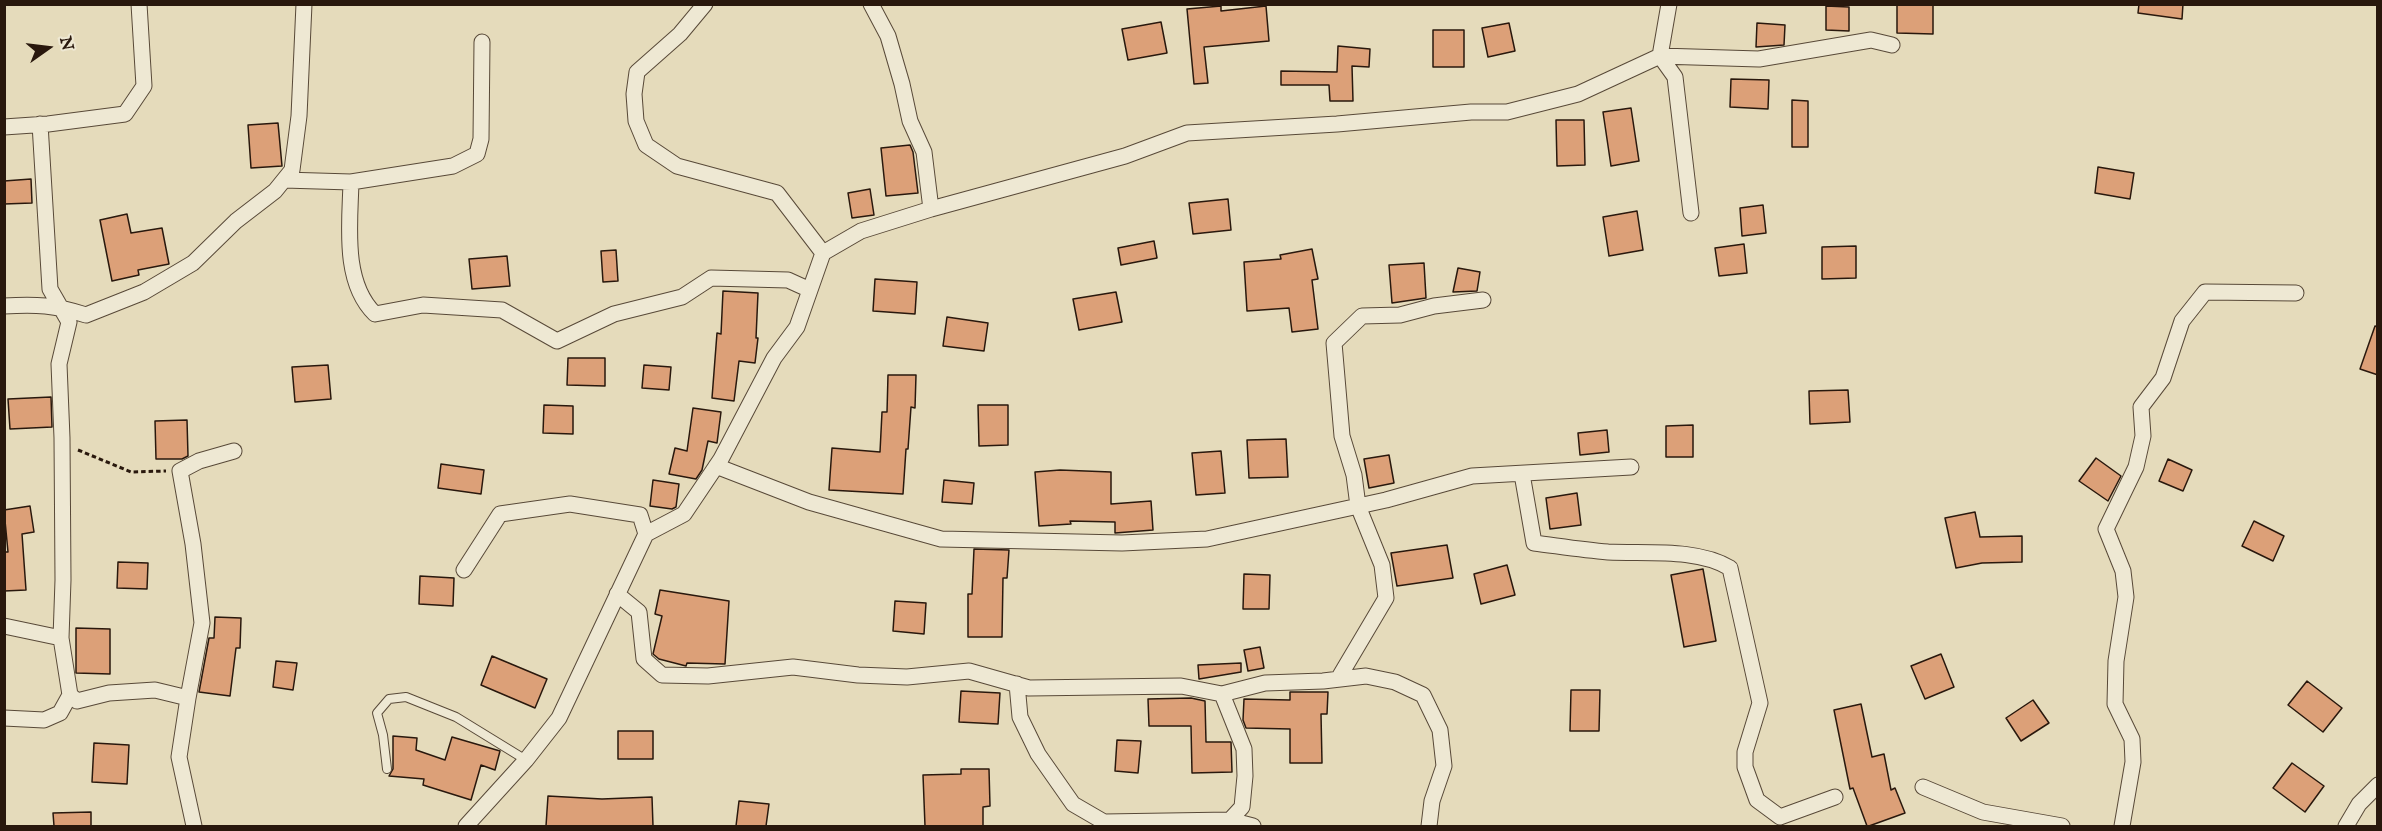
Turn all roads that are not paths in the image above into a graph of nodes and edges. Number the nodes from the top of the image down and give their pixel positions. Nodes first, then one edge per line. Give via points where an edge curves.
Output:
1 (139, 4) edge
2 (304, 4) edge
3 (705, 4) edge
4 (871, 4) edge
5 (1669, 4) edge
6 (482, 42) dead end
7 (1892, 45) dead end
8 (1660, 56) junction
9 (40, 124) junction
10 (4, 127) edge
11 (284, 180) junction
12 (351, 182) junction
13 (931, 209) junction
14 (1691, 213) dead end
15 (824, 253) junction
16 (810, 290) junction
17 (2296, 293) dead end
18 (1484, 300) dead end
19 (4, 306) edge
20 (60, 306) junction
21 (234, 451) dead end
22 (716, 466) junction
23 (1631, 467) dead end
24 (1522, 474) junction
25 (1358, 506) junction
26 (646, 534) junction
27 (464, 570) dead end
28 (617, 594) junction
29 (4, 627) edge
30 (61, 638) junction
31 (1338, 679) junction
32 (1017, 684) junction
33 (1222, 694) junction
34 (70, 695) junction
35 (188, 698) junction
36 (4, 718) edge
37 (526, 760) junction
38 (387, 769) dead end
39 (2378, 785) edge
40 (1923, 787) dead end
41 (1835, 797) dead end
42 (1230, 820) junction
43 (194, 826) edge
44 (466, 826) edge
45 (1252, 826) edge
46 (1429, 826) edge
47 (2062, 826) edge
48 (2122, 826) edge
49 (2346, 826) edge

1 - 9 street via 144,86 125,114
2 - 11 street via 299,116 292,170
3 - 15 street via 680,34 637,72 636,121 646,145 677,166 777,193
4 - 13 street via 888,36 910,121 924,152
5 - 8 street
6 - 12 street via 481,139 477,154 453,166
7 - 8 street via 1871,40 1759,59
8 - 13 street via 1578,94 1507,112 1187,133 1125,156
8 - 14 street via 1675,76
9 - 10 street
9 - 20 street via 50,289
11 - 12 street
11 - 20 street via 193,263 144,292 86,315
12 - 16 street via 349,252 362,302 375,314 423,305 502,310 557,341 614,314 682,297 711,278 788,280
13 - 15 street via 861,231
15 - 16 street
16 - 22 street via 797,327 774,358
17 - 48 street via 2205,292 2182,321 2163,378 2142,407 2143,436 2136,467 2106,529 2123,571 2126,597 2116,661 2115,704 2132,739 2133,762
18 - 25 street via 1400,315 1362,316 1334,343 1342,436 1354,475
19 - 20 street
20 - 30 street via 69,322 59,364
21 - 35 street via 180,471 202,622
22 - 25 street via 809,502 941,539 1122,543 1207,539
22 - 26 street via 684,514
23 - 24 street
24 - 25 street via 1472,476
24 - 41 street via 1534,543 1716,560 1730,568 1760,703 1745,766 1757,800 1780,817
25 - 31 street via 1382,565 1386,598
26 - 27 street via 640,515 570,504 500,514
26 - 28 street
28 - 32 street via 639,612 644,659 662,675 708,676 793,667 907,677 969,671
28 - 37 street via 559,718
29 - 30 street
30 - 34 street
31 - 33 street via 1264,683
31 - 46 street via 1366,676 1395,681 1423,695 1440,730 1444,766 1432,801
32 - 33 street via 1029,688 1181,686
32 - 42 street via 1020,717 1038,754 1073,804 1104,822
33 - 42 street via 1244,749 1242,807
34 - 35 street via 78,701 109,693 155,690
34 - 36 street via 60,713 44,720
35 - 43 street via 179,757
37 - 38 lane via 456,717 405,697 389,699 377,713
37 - 44 street
39 - 49 street via 2358,804
40 - 47 street via 1983,812
42 - 45 street

